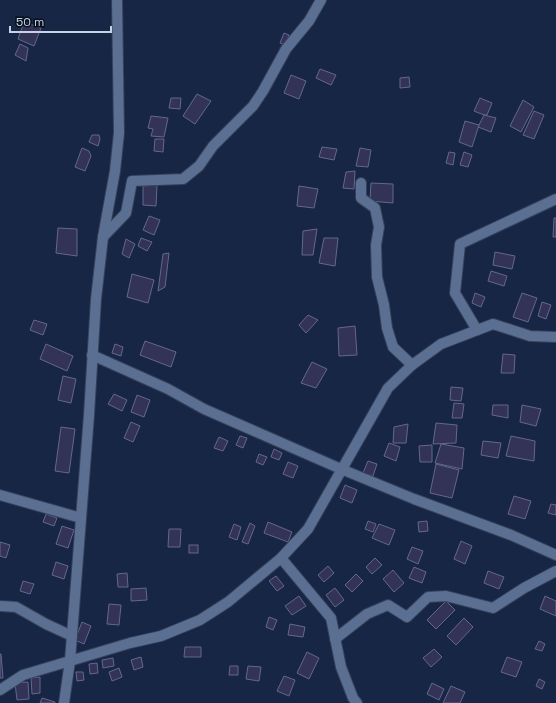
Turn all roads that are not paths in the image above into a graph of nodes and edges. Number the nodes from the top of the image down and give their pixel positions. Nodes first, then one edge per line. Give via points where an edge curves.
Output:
1 (117, 0) edge
2 (321, 0) edge
3 (361, 183) dead end
4 (556, 199) edge
5 (103, 237) junction
6 (477, 330) junction
7 (556, 337) edge
8 (92, 355) junction
9 (412, 365) junction
10 (341, 469) junction
11 (0, 496) edge
12 (81, 518) junction
13 (556, 555) edge
14 (281, 558) junction
15 (556, 571) edge
16 (0, 606) edge
17 (72, 636) junction
18 (335, 640) junction
19 (70, 661) junction
20 (0, 690) edge
21 (64, 703) edge
22 (357, 703) edge

1 - 5 street via 119,133
2 - 5 street via 309,21 286,49 253,106 214,146 199,166 184,179 132,181 126,213
3 - 9 street via 361,198 375,208 378,220 377,276 389,334 393,347
4 - 6 street via 460,244 455,293
5 - 8 street
6 - 7 street via 493,324 530,336
6 - 9 street via 441,344
8 - 10 street via 168,389 204,409
8 - 12 street
9 - 10 street via 388,388
10 - 13 street
10 - 14 street via 308,529
11 - 12 street
12 - 17 street
14 - 18 street via 331,618
14 - 19 street via 228,602 200,620 161,636
15 - 18 street via 493,608 446,596 428,597 407,617 388,605 367,614
16 - 17 street via 16,607
17 - 19 street
18 - 22 street via 341,666
19 - 20 street via 23,675
19 - 21 street

